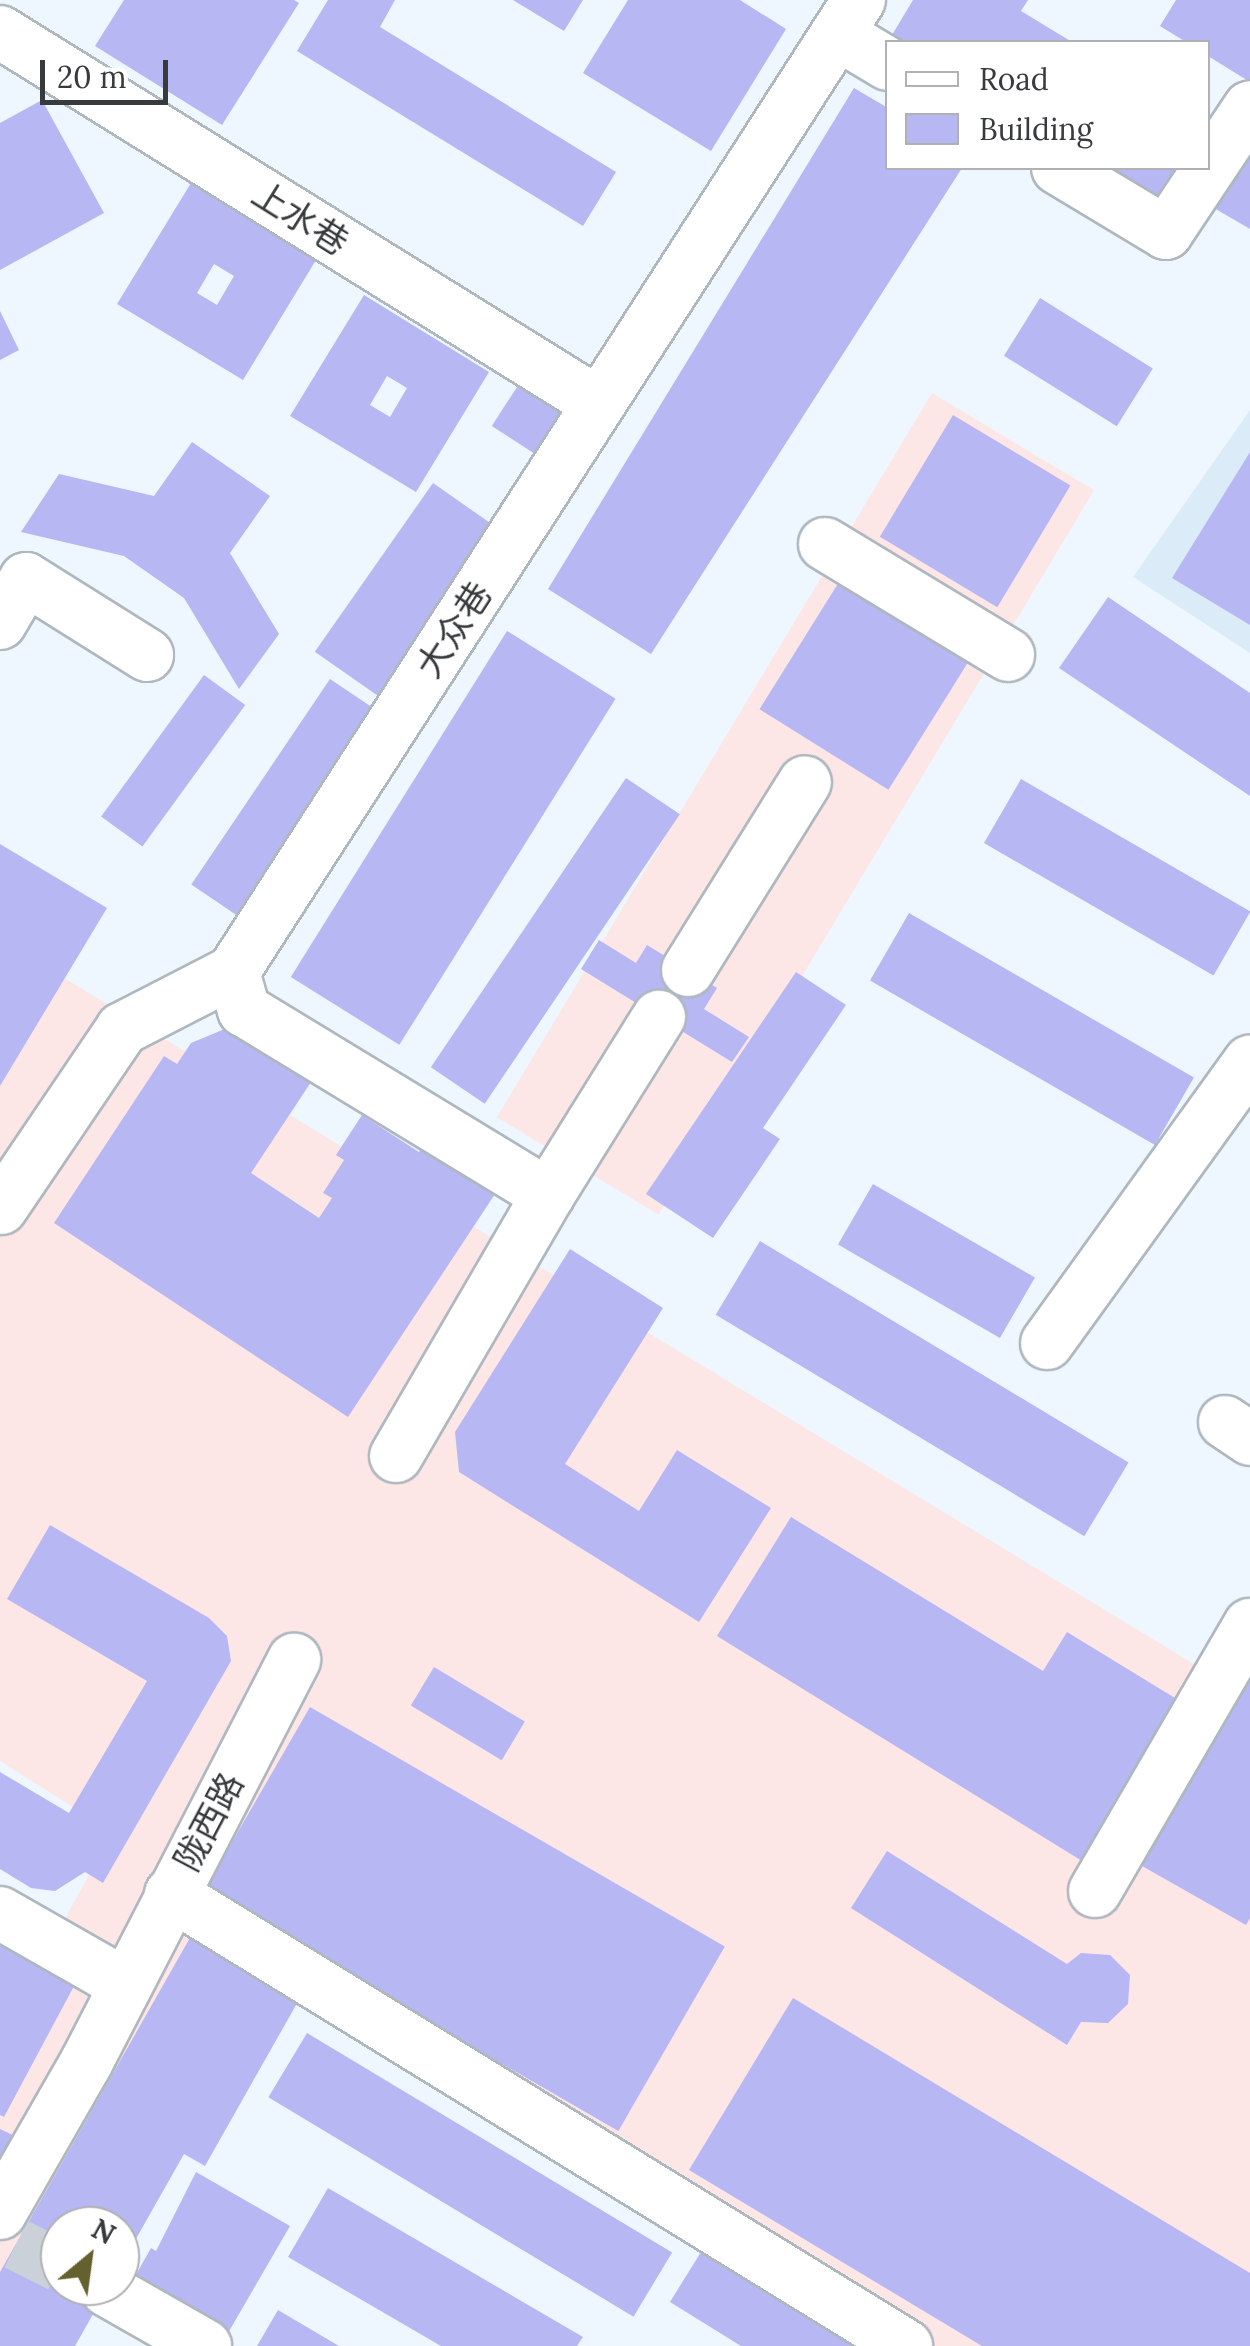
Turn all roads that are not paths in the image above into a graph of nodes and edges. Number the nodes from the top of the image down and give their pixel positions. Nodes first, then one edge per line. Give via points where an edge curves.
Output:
1 (848, 17) edge
2 (0, 32) edge
3 (885, 60) edge
4 (1250, 107) edge
5 (1210, 167) edge
6 (1061, 170) edge
7 (1208, 170) edge
8 (599, 404) junction
9 (825, 544) dead end
10 (0, 623) edge
11 (147, 655) dead end
12 (1008, 655) dead end
13 (805, 782) dead end
14 (688, 970) dead end
15 (234, 972) junction
16 (659, 1017) dead end
17 (1250, 1062) edge
18 (548, 1195) junction
19 (2, 1208) edge
20 (1047, 1343) dead end
21 (396, 1456) dead end
22 (1250, 1625) edge
23 (294, 1660) dead end
24 (1095, 1891) dead end
25 (172, 1894) junction
26 (0, 1913) edge
27 (126, 1985) junction
28 (6, 2210) edge
29 (135, 2306) edge
30 (205, 2346) edge
31 (906, 2346) edge

1 - 3 street
1 - 8 street, 大众巷
2 - 8 street, 上水巷
4 - 5 street
6 - 7 street via 1166,233
8 - 15 street, 大众巷
9 - 12 street
10 - 11 street via 26,579
13 - 14 street
15 - 18 street via 244,1010
15 - 19 street via 122,1029
16 - 18 street
17 - 20 street
18 - 21 street
22 - 24 street
23 - 25 street, 陇西路
25 - 27 street, 陇西路
25 - 31 street
26 - 27 street
27 - 28 street, 陇西路
29 - 30 street

